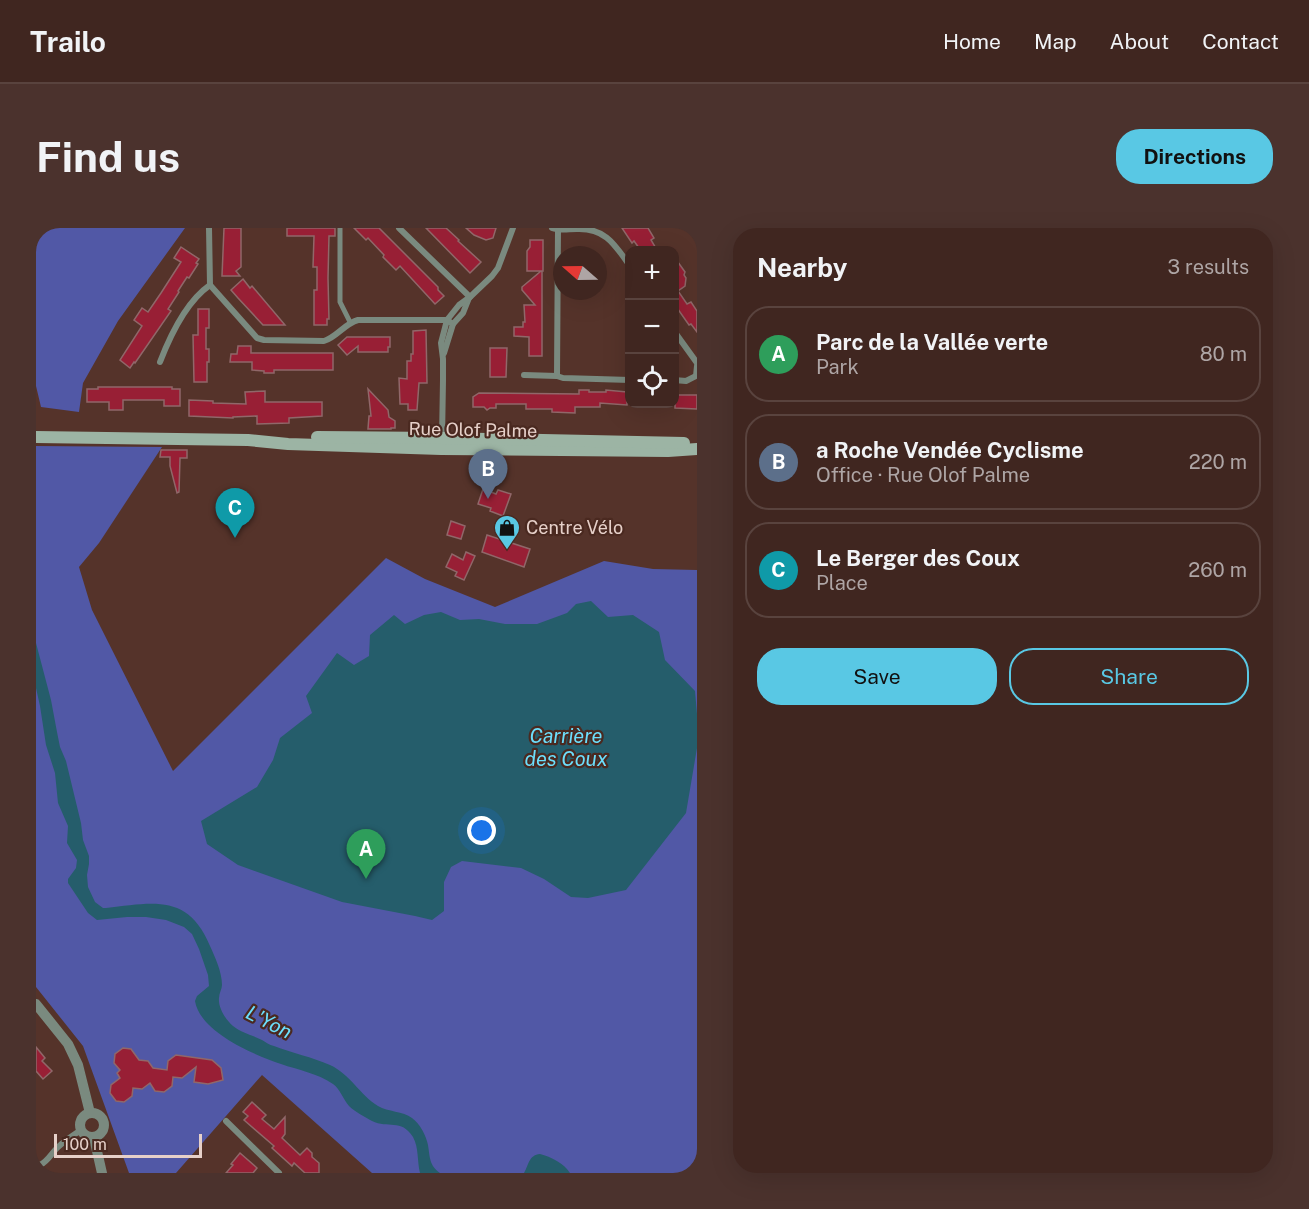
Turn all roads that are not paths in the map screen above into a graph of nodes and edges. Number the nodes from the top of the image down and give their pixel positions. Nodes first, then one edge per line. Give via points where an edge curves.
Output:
1 (208, 228) edge
2 (340, 228) edge
3 (399, 228) edge
4 (513, 228) edge
5 (580, 228) edge
6 (555, 229) edge
7 (625, 259) edge
8 (210, 285) junction
9 (470, 297) junction
10 (350, 322) junction
11 (450, 322) junction
12 (679, 337) edge
13 (160, 362) dead end
14 (697, 364) edge
15 (524, 375) dead end
16 (556, 376) junction
17 (696, 376) edge
18 (625, 380) edge
19 (679, 380) edge
20 (36, 437) edge
21 (441, 443) junction
22 (697, 444) edge
23 (697, 449) edge
24 (36, 1004) edge
25 (90, 1113) junction
26 (226, 1120) dead end
27 (81, 1130) junction
28 (94, 1138) junction
29 (36, 1164) edge
30 (102, 1173) edge
31 (279, 1173) edge

1 - 8 street
2 - 10 street via 340,302
3 - 9 street
4 - 9 street via 498,268
5 - 6 street
5 - 7 street via 602,233
6 - 16 street
8 - 10 street via 252,333 264,340 324,341
8 - 13 street via 199,293 169,338
9 - 11 street via 459,305
10 - 11 street
11 - 21 street via 441,343
12 - 14 street
14 - 17 street
15 - 16 street
16 - 18 street
17 - 19 street
20 - 21 main road, Rue Olof Palme via 289,437
21 - 22 main road, Rue Olof Palme
21 - 23 main road, Rue Olof Palme
24 - 25 street via 68,1044 78,1065
25 - 27 street via 81,1119
25 - 28 street via 104,1121 102,1132
26 - 31 street
27 - 28 street
27 - 29 street via 45,1162
28 - 30 street

